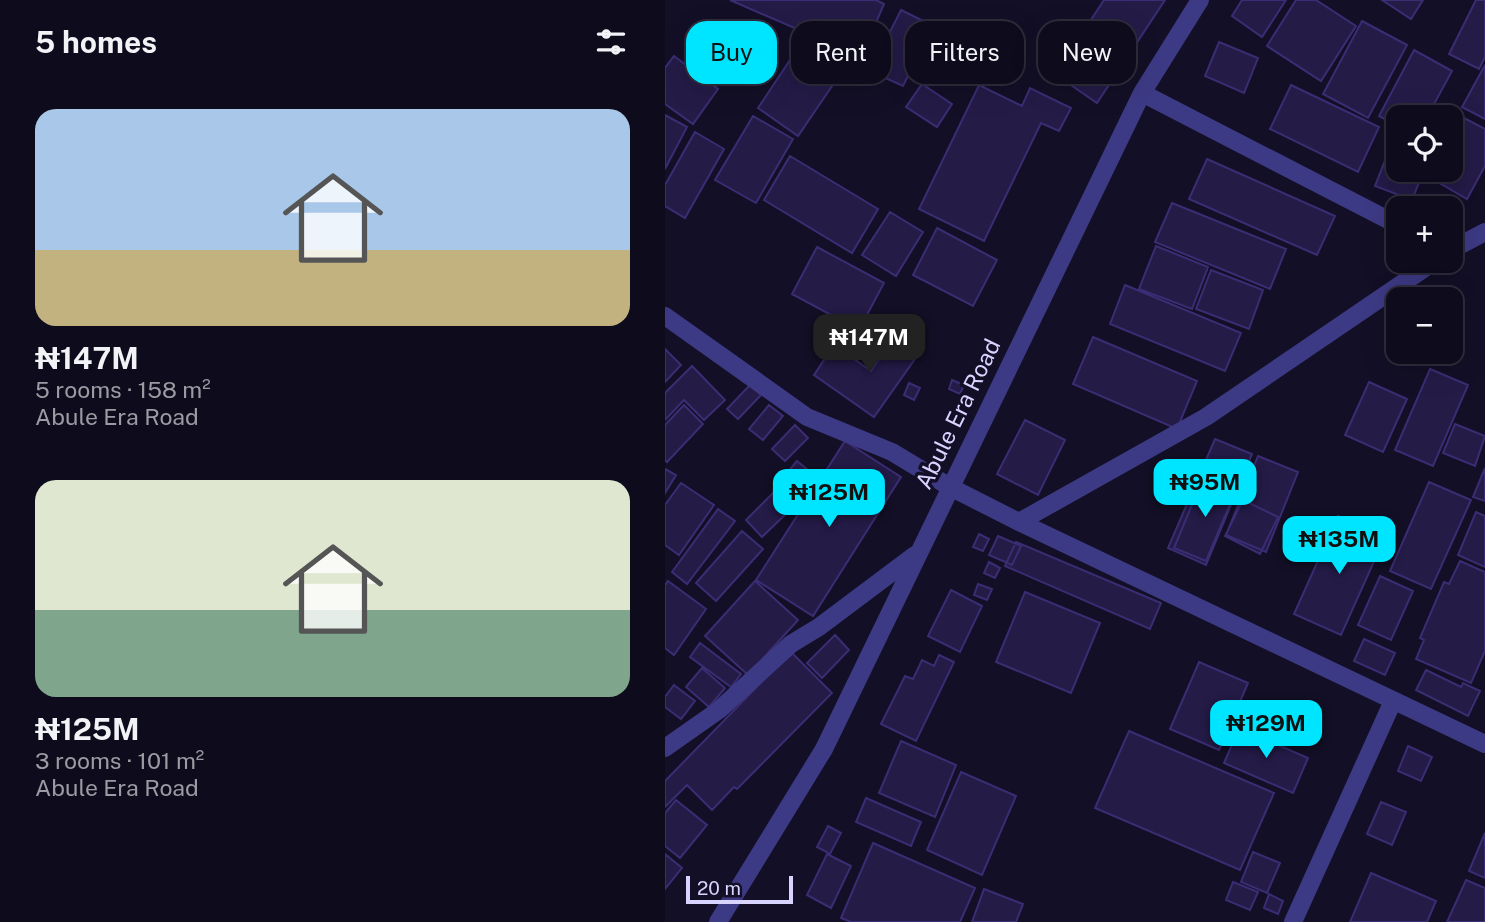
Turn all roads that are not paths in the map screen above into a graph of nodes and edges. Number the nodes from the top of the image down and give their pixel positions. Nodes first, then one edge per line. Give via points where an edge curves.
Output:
1 (1200, 0) edge
2 (1142, 93) junction
3 (1386, 219) edge
4 (1485, 232) edge
5 (1463, 244) edge
6 (1417, 273) edge
7 (665, 316) edge
8 (950, 487) junction
9 (1019, 522) junction
10 (918, 553) junction
11 (1393, 701) junction
12 (1485, 744) edge
13 (665, 748) edge
14 (718, 922) edge
15 (1293, 922) edge

1 - 2 street, Abule Era Road
2 - 3 street
2 - 8 street, Abule Era Road
4 - 5 street
6 - 9 street via 1206,417
7 - 8 street via 807,417 892,452
8 - 9 street
8 - 10 street, Abule Era Road
9 - 11 street
10 - 13 street via 791,644 719,709
10 - 14 street, Abule Era Road via 824,749
11 - 12 street
11 - 15 street

